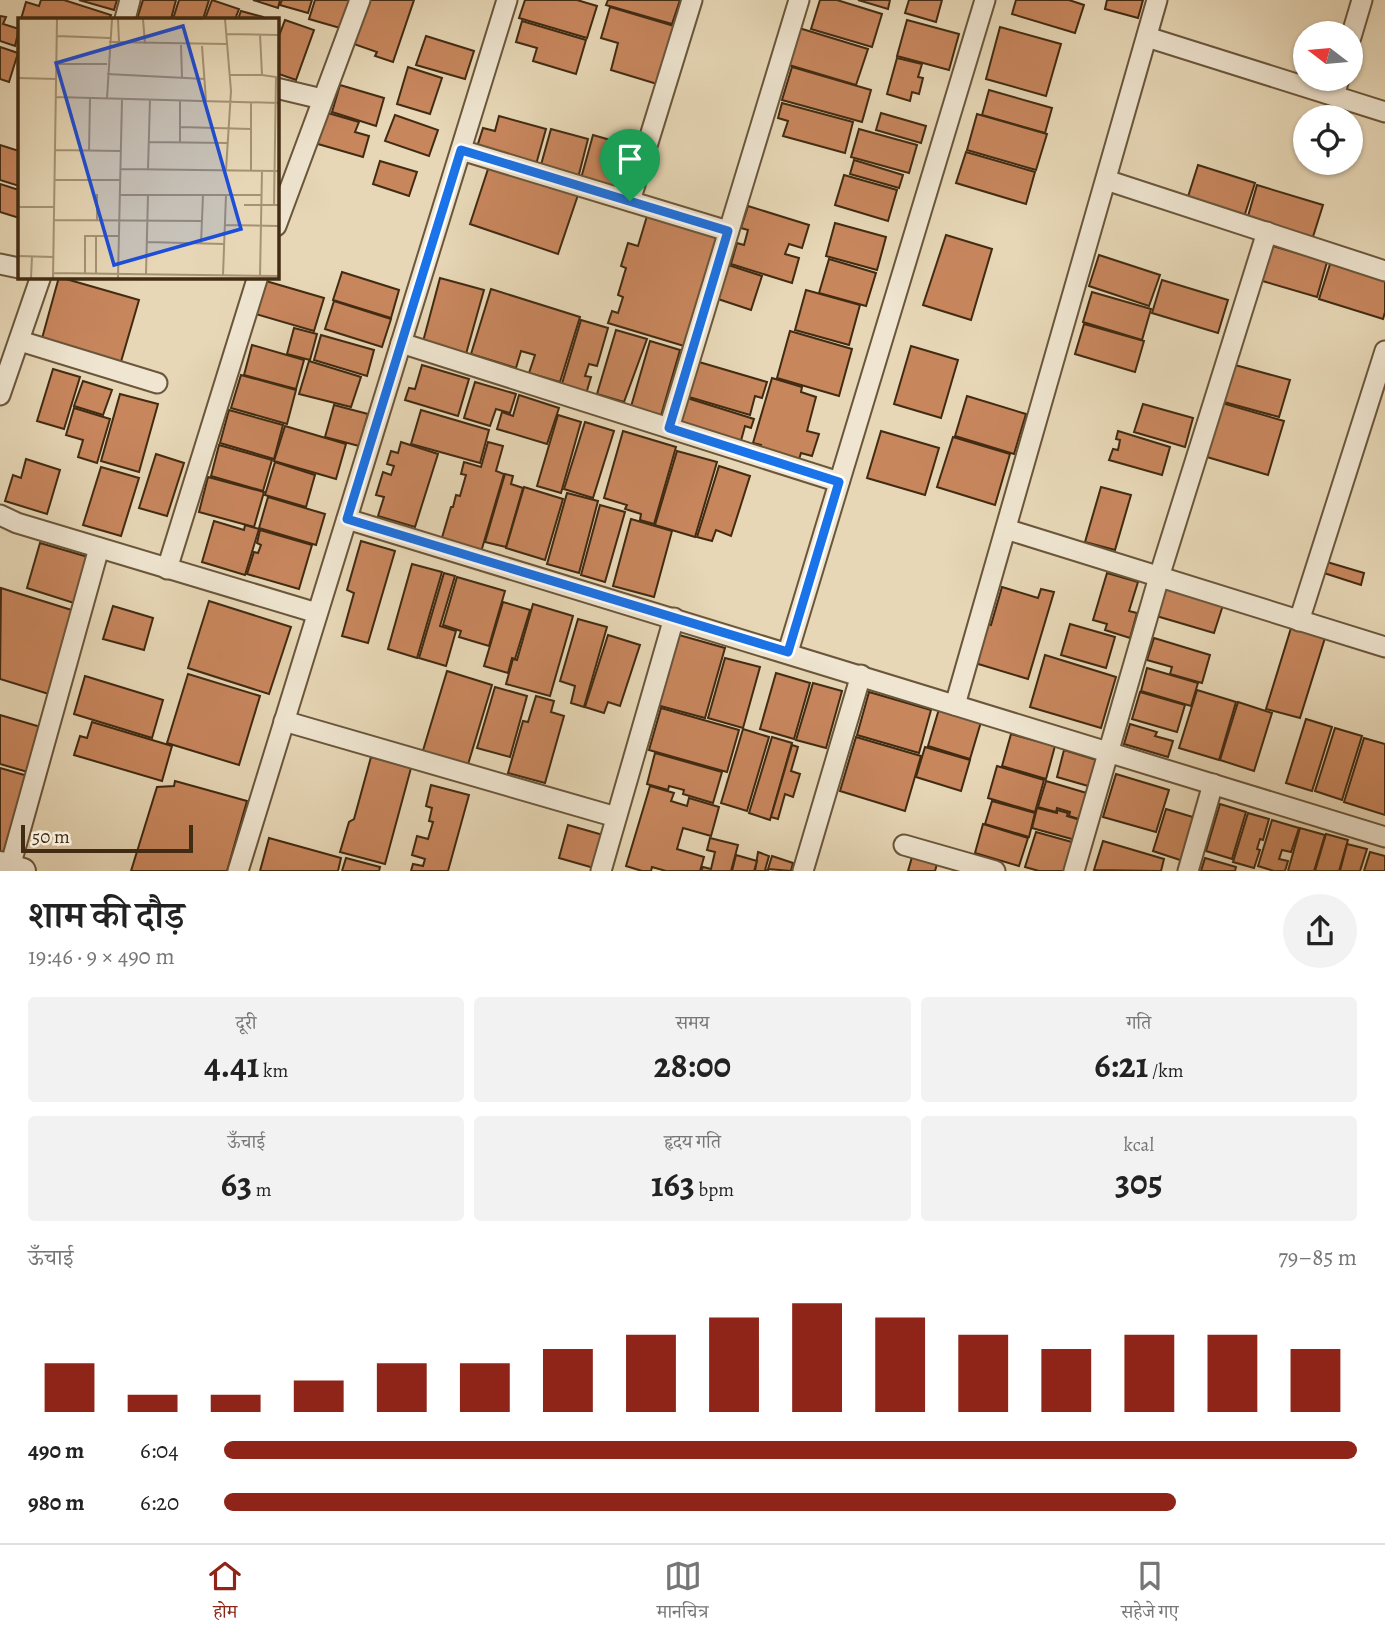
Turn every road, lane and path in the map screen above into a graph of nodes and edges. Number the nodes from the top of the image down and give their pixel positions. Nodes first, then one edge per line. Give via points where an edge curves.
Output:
1 (130, 0) edge
2 (360, 0) edge
3 (508, 0) edge
4 (692, 0) edge
5 (799, 0) edge
6 (985, 0) edge
7 (1157, 0) edge
8 (1362, 0) edge
9 (125, 18) edge
10 (1356, 21) edge
11 (1147, 37) junction
12 (1293, 76) edge
13 (278, 88) edge
14 (1344, 91) edge
15 (322, 99) junction
16 (1385, 112) edge
17 (461, 150) junction
18 (1106, 180) junction
19 (630, 201) junction
20 (278, 220) edge
21 (728, 231) junction
22 (1267, 232) junction
23 (0, 264) edge
24 (18, 268) edge
25 (1385, 271) edge
26 (40, 278) edge
27 (257, 278) edge
28 (20, 341) junction
29 (401, 343) junction
30 (1385, 351) edge
31 (157, 383) dead end
32 (0, 395) edge
33 (669, 428) junction
34 (839, 482) junction
35 (0, 516) edge
36 (347, 519) junction
37 (1006, 529) junction
38 (99, 548) junction
39 (167, 569) junction
40 (1159, 578) junction
41 (317, 613) junction
42 (674, 618) junction
43 (1299, 621) junction
44 (1385, 648) edge
45 (788, 652) junction
46 (861, 675) junction
47 (955, 705) junction
48 (284, 721) junction
49 (1109, 751) junction
50 (1213, 784) junction
51 (616, 817) junction
52 (1385, 837) edge
53 (904, 845) dead end
54 (11, 867) edge
55 (238, 871) edge
56 (601, 871) edge
57 (803, 871) edge
58 (995, 871) edge
59 (1074, 871) edge
60 (1188, 871) edge

1 - 9 street
2 - 15 street
3 - 17 street
4 - 19 street
5 - 21 street
6 - 34 street
7 - 11 street
8 - 10 street
11 - 12 street
11 - 18 street
13 - 15 street
14 - 16 street
15 - 20 street
17 - 19 street
17 - 29 street
18 - 22 street
18 - 37 street
19 - 21 street
21 - 33 street
22 - 25 street
22 - 40 street
23 - 24 street
26 - 28 street
27 - 39 street
28 - 31 street
28 - 32 street
29 - 33 street
29 - 36 street
30 - 43 street
33 - 34 street
34 - 45 street
35 - 38 street
36 - 41 street
36 - 42 street
37 - 40 street
37 - 47 street
38 - 39 street
38 - 54 street
39 - 41 street
40 - 43 street
40 - 49 street
41 - 48 street
42 - 45 street
42 - 51 street
43 - 44 street
45 - 46 street
46 - 47 street
46 - 57 street
47 - 49 street
48 - 51 street
48 - 55 street
49 - 50 street
49 - 59 street
50 - 52 street
50 - 60 street
51 - 56 street
53 - 58 street

